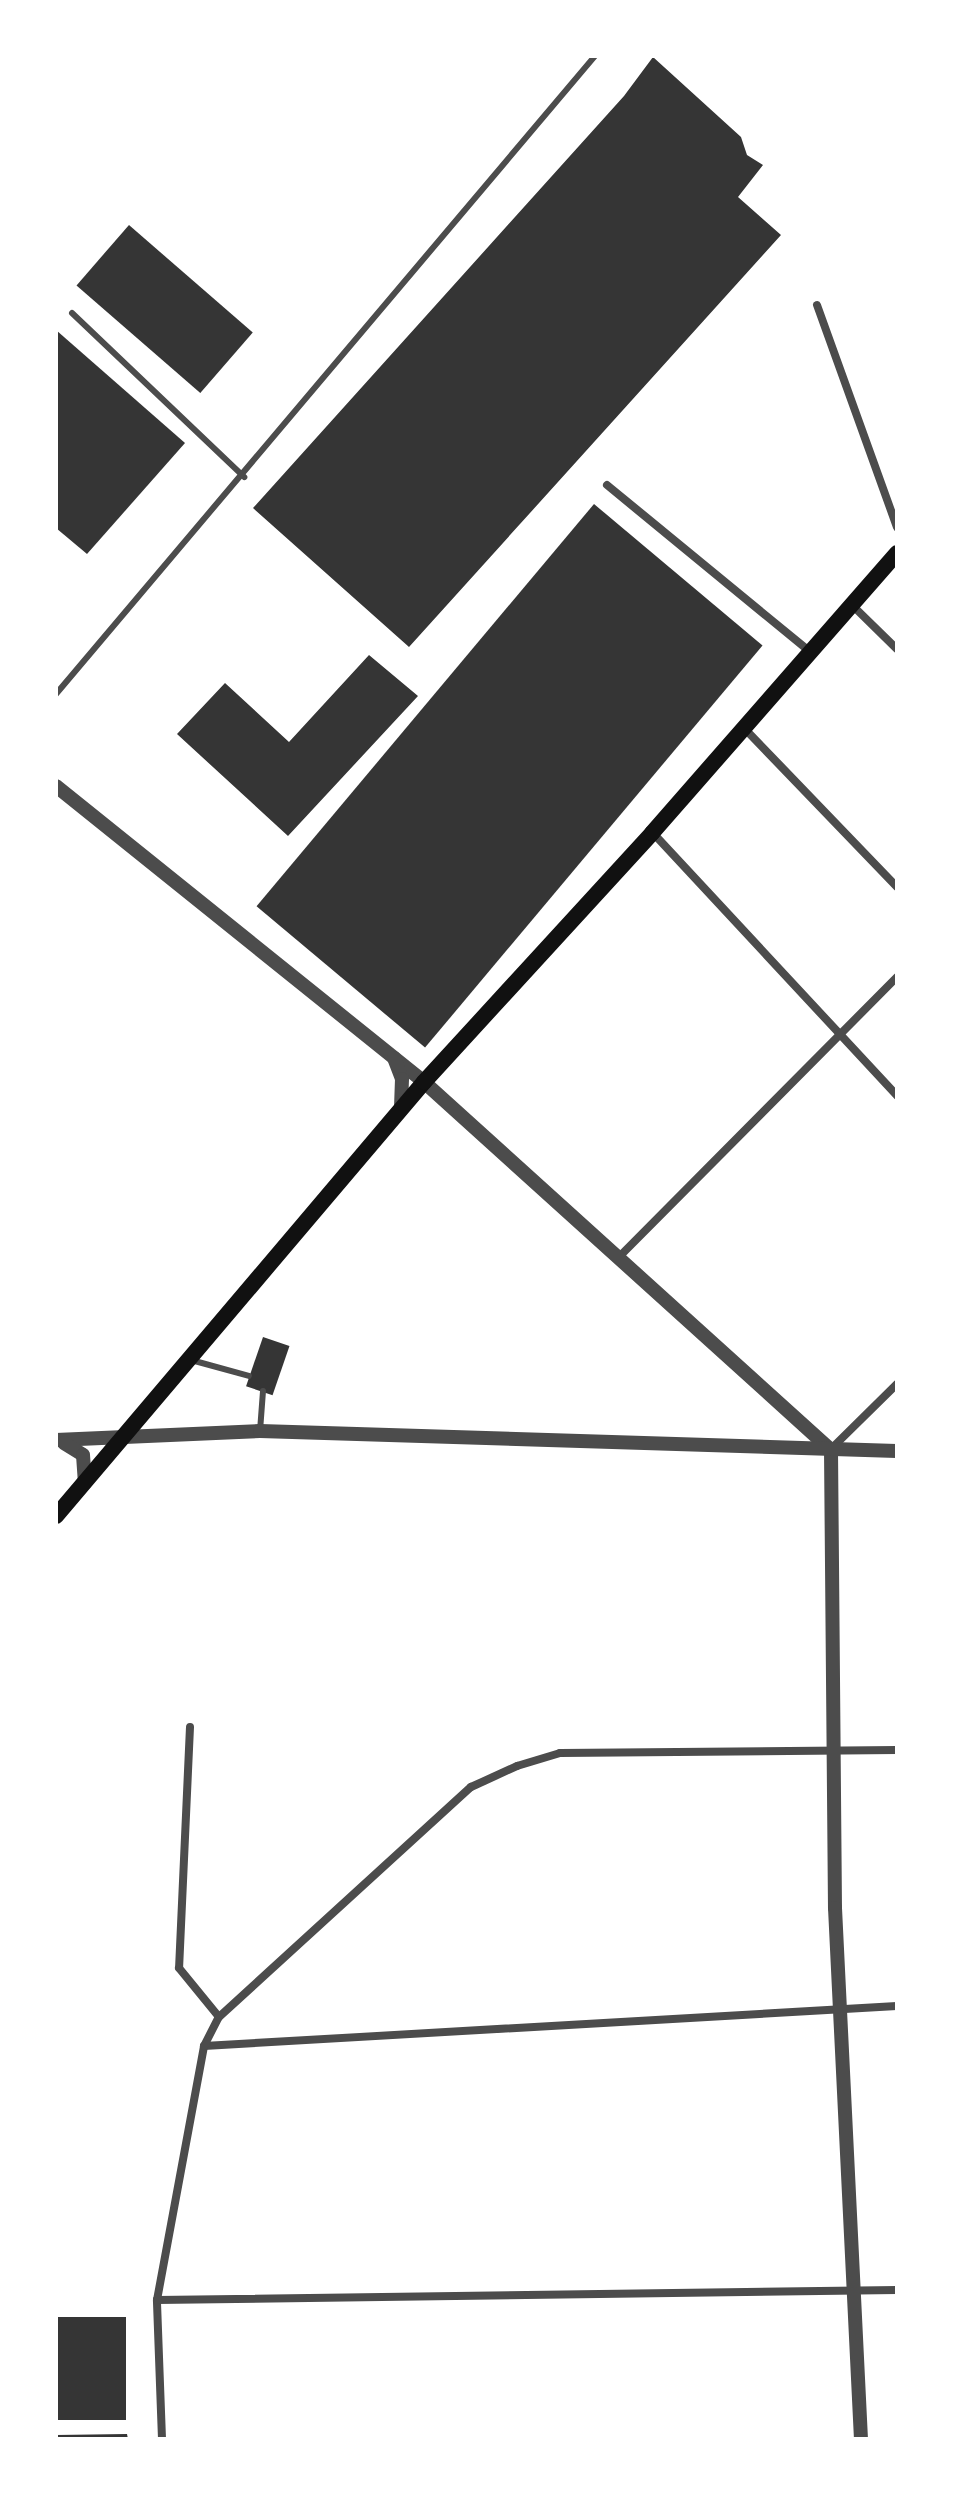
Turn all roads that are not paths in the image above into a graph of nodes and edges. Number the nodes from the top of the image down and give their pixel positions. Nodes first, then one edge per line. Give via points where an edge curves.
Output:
1 (595, 56) edge
2 (817, 305) dead end
3 (72, 313) dead end
4 (244, 477) junction
5 (607, 485) dead end
6 (897, 527) edge
7 (897, 553) edge
8 (852, 605) junction
9 (897, 649) edge
10 (811, 652) junction
11 (56, 694) edge
12 (744, 728) junction
13 (56, 786) edge
14 (652, 833) junction
15 (897, 887) edge
16 (897, 977) edge
17 (840, 1035) junction
18 (394, 1057) junction
19 (424, 1082) junction
20 (897, 1096) edge
21 (401, 1110) junction
22 (617, 1259) junction
23 (189, 1359) junction
24 (249, 1376) dead end
25 (897, 1384) edge
26 (263, 1391) dead end
27 (260, 1431) junction
28 (121, 1439) junction
29 (56, 1440) edge
30 (831, 1450) junction
31 (897, 1451) edge
32 (85, 1483) junction
33 (56, 1516) edge
34 (190, 1727) dead end
35 (897, 1750) edge
36 (831, 1751) junction
37 (897, 2006) edge
38 (843, 2008) junction
39 (219, 2017) junction
40 (204, 2046) junction
41 (897, 2290) edge
42 (858, 2291) junction
43 (157, 2300) junction
44 (162, 2439) edge
45 (861, 2439) edge

1 - 4 lane
2 - 6 street
3 - 4 lane
4 - 11 lane
5 - 10 street
7 - 8 main road
8 - 9 street
8 - 10 main road
10 - 12 main road
12 - 14 main road
12 - 15 street
13 - 18 street
14 - 17 street
14 - 19 main road
16 - 17 street
17 - 20 street
17 - 22 street
18 - 19 street
18 - 21 street via 402,1079
19 - 21 main road
19 - 22 street
21 - 23 main road
22 - 30 street
23 - 24 lane
23 - 28 main road
25 - 30 street
26 - 27 lane
27 - 28 street
27 - 30 street
28 - 29 street
28 - 32 main road
29 - 32 street via 75,1445 83,1455
30 - 31 street
30 - 36 street
32 - 33 main road
34 - 39 street via 179,1968
35 - 36 street
36 - 38 street
36 - 39 street via 560,1753 517,1766 471,1787
37 - 38 street
38 - 40 street
38 - 42 street
39 - 40 street
40 - 43 street
41 - 42 street
42 - 43 street
42 - 45 street
43 - 44 street

